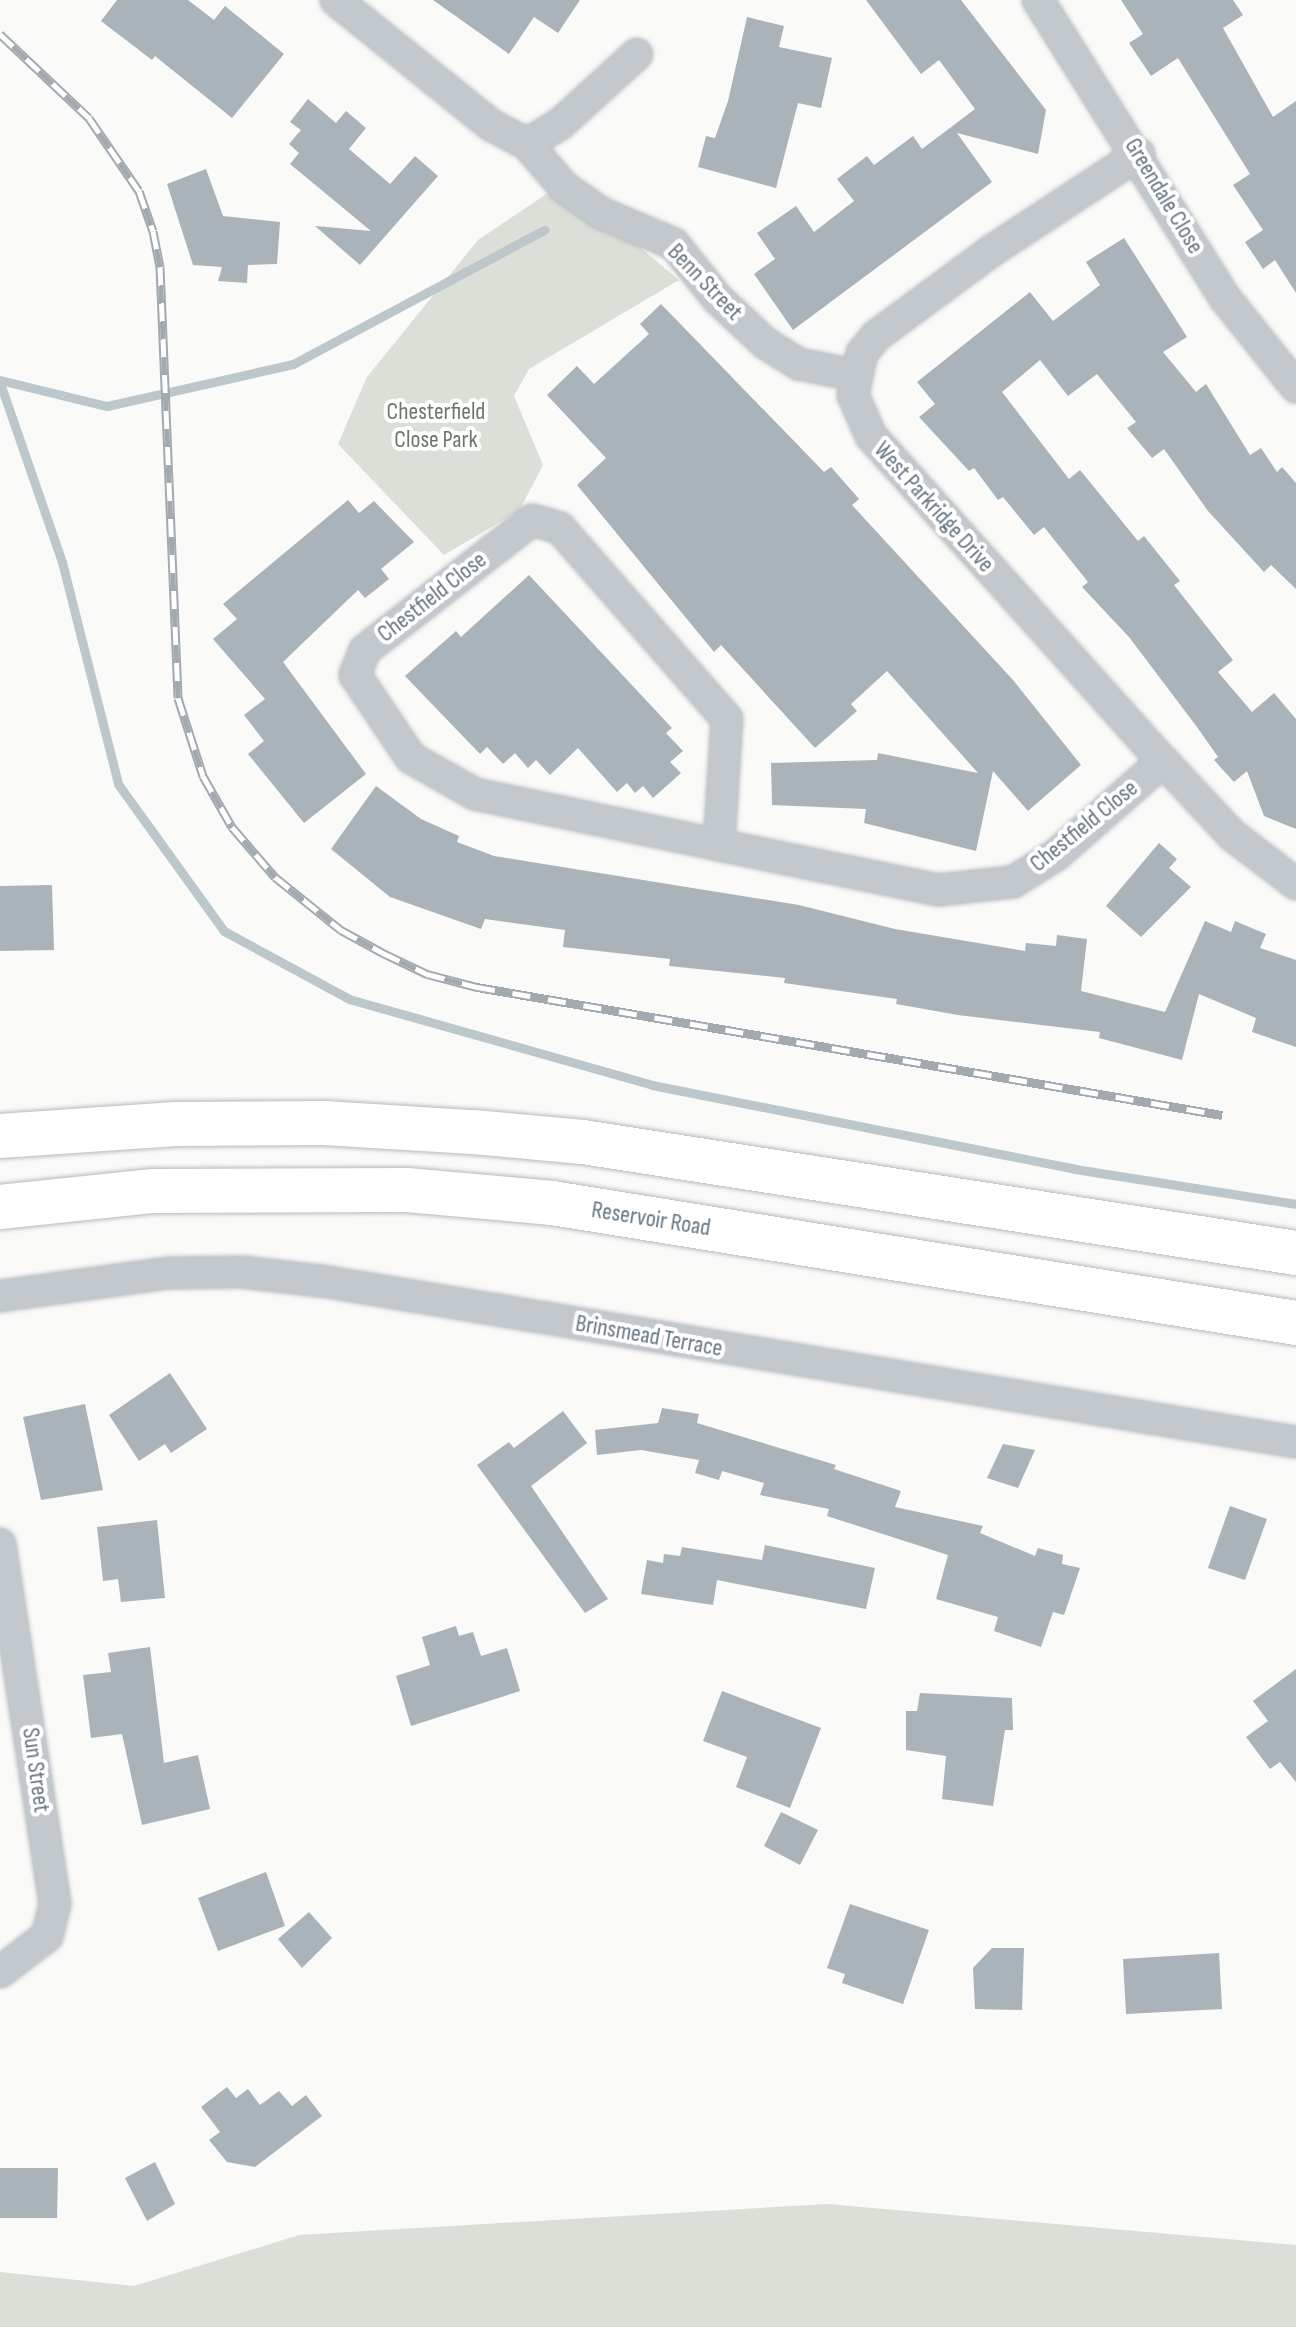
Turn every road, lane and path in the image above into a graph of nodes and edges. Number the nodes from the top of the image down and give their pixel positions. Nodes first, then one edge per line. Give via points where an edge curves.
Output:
1 (336, 0) edge
2 (1038, 0) edge
3 (637, 54) dead end
4 (527, 144) junction
5 (1139, 154) junction
6 (854, 375) junction
7 (1296, 387) edge
8 (1163, 761) junction
9 (719, 845) junction
10 (1296, 884) edge
11 (0, 1136) edge
12 (900, 1193) junction
13 (0, 1207) edge
14 (1296, 1253) edge
15 (1296, 1274) edge
16 (0, 1296) edge
17 (1296, 1323) edge
18 (1296, 1442) edge
19 (0, 1544) edge
20 (0, 1972) edge

1 - 4 street, Benn Street via 491,125
2 - 5 street, Greendale Close
3 - 4 street via 559,125
4 - 6 street, Benn Street via 564,187 601,213 674,244 717,298 765,343 799,364
5 - 6 street via 896,320 862,353
5 - 7 street, Greendale Close via 1225,298
6 - 8 street, West Parkridge Drive via 853,395 871,436
8 - 9 street, Chestfield Close via 1056,855 1013,882 938,890
8 - 10 street, West Parkridge Drive via 1232,835
9 - 9 street, Chestfield Close via 475,794 411,758 355,675 365,650 532,520 560,528 727,719
11 - 12 main road via 191,1124 324,1123 458,1131 583,1142
12 - 14 main road
12 - 15 main road via 1026,1230
13 - 17 main road, Reservoir Road via 153,1191 407,1190 552,1203
16 - 18 street, Brinsmead Terrace via 169,1273 242,1272
19 - 20 street, Sun Street via 55,1913 47,1936

